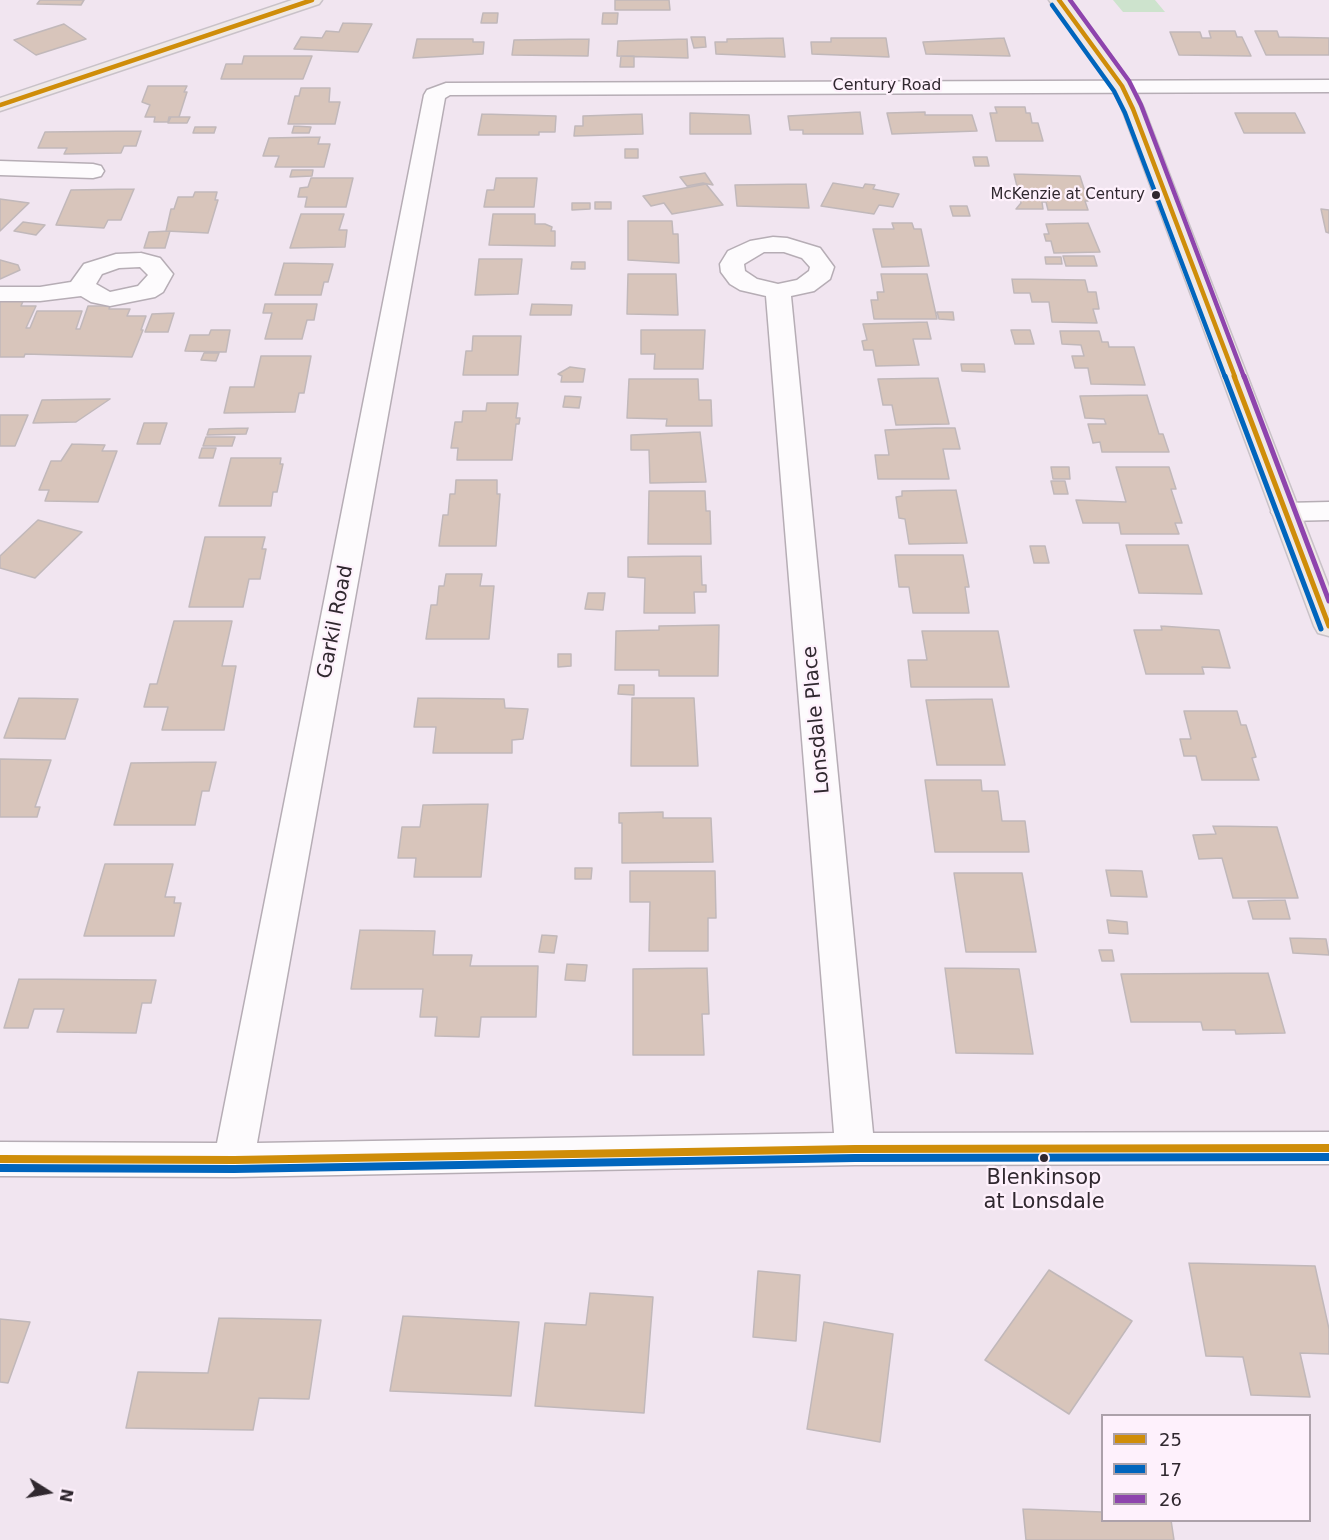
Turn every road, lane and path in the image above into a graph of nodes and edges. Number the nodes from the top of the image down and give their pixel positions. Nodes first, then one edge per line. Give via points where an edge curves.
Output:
1 (312, 0) edge
2 (1059, 0) edge
3 (1122, 86) junction
4 (1329, 86) edge
5 (446, 88) joint
6 (0, 105) edge
7 (0, 168) edge
8 (93, 171) dead end
9 (85, 288) dead end
10 (778, 291) dead end
11 (0, 294) edge
12 (1329, 511) edge
13 (1285, 512) junction
14 (1329, 626) edge
15 (1329, 1148) edge
16 (855, 1149) junction
17 (0, 1159) edge
18 (234, 1160) junction

1 - 6 main road
2 - 3 main road
3 - 4 street, Century Road
3 - 5 street, Century Road
3 - 13 main road
5 - 18 street, Garkil Road via 435,95
7 - 8 street
9 - 11 street
10 - 16 street, Lonsdale Place
12 - 13 street
13 - 14 main road
15 - 16 street
16 - 18 street
17 - 18 street

